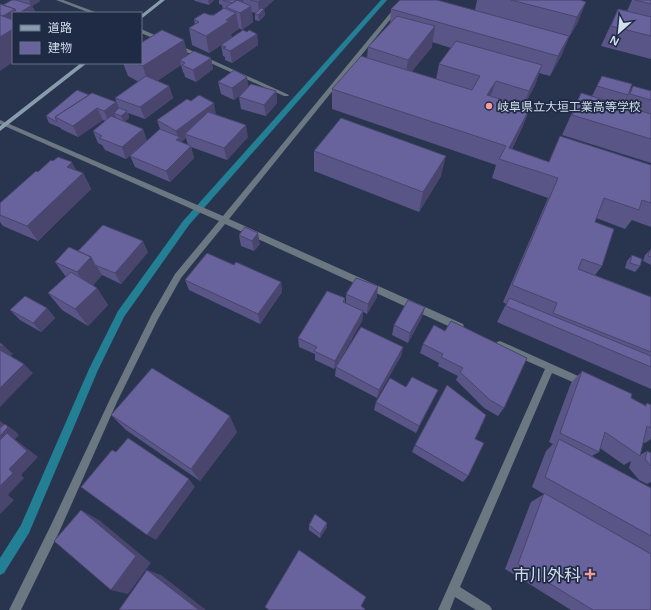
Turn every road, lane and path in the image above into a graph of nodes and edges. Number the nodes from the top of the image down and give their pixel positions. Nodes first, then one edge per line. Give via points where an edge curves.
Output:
1 (58, 0) edge
2 (163, 0) edge
3 (404, 0) edge
4 (92, 12) edge
5 (142, 16) edge
6 (142, 31) edge
7 (83, 64) edge
8 (286, 94) dead end
9 (3, 123) edge
10 (0, 129) edge
11 (224, 220) junction
12 (470, 331) edge
13 (492, 341) edge
14 (550, 367) junction
15 (593, 386) edge
16 (453, 589) junction
17 (15, 610) edge
18 (444, 610) edge
19 (486, 610) edge

1 - 4 street
2 - 5 main road
3 - 11 street
6 - 8 street
7 - 9 main road
9 - 10 main road
9 - 11 street
11 - 12 street
11 - 17 street via 178,276 154,316
13 - 14 street
14 - 15 street
14 - 16 street
16 - 18 street
16 - 19 street

